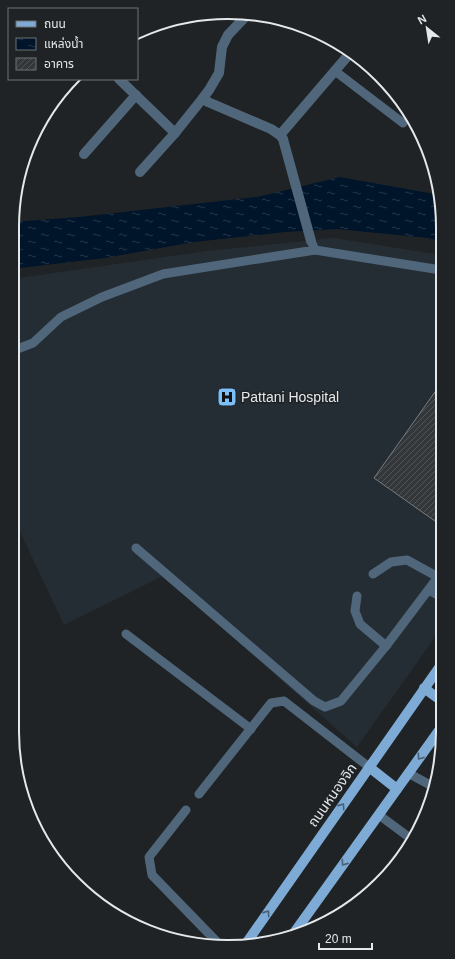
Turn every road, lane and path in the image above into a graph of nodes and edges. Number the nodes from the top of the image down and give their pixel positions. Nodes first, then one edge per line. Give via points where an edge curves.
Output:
1 (243, 19) edge
2 (347, 57) edge
3 (335, 71) junction
4 (120, 80) edge
5 (136, 95) junction
6 (203, 98) junction
7 (403, 123) dead end
8 (175, 133) junction
9 (280, 135) junction
10 (84, 154) dead end
11 (140, 172) dead end
12 (313, 246) junction
13 (436, 269) edge
14 (19, 348) edge
15 (136, 548) dead end
16 (373, 574) dead end
17 (436, 574) edge
18 (436, 581) edge
19 (429, 590) junction
20 (436, 594) edge
21 (357, 596) dead end
22 (126, 634) dead end
23 (386, 646) junction
24 (436, 672) edge
25 (424, 688) junction
26 (436, 697) edge
27 (251, 729) junction
28 (436, 735) edge
29 (369, 767) junction
30 (408, 773) junction
31 (429, 784) edge
32 (397, 789) junction
33 (199, 794) dead end
34 (186, 810) dead end
35 (379, 815) junction
36 (408, 836) edge
37 (306, 925) edge
38 (249, 939) edge
39 (215, 940) edge

1 - 6 street via 228,35 222,47 219,73
2 - 3 street
3 - 7 lane
3 - 9 street
4 - 5 street
5 - 8 street
5 - 10 street
6 - 8 street
6 - 9 street
8 - 11 street
9 - 12 street
12 - 13 lane
12 - 14 lane via 163,274 102,297 61,317 33,343
15 - 23 lane via 314,701 325,707 341,701
16 - 17 lane via 391,562 407,560
18 - 19 lane
19 - 20 lane
19 - 23 lane
21 - 23 lane via 355,611 360,624
22 - 27 lane
24 - 25 main road, ถนนหนองจิก
25 - 26 main road
25 - 29 main road, ถนนหนองจิก
27 - 29 lane via 272,703 284,701
27 - 33 lane
28 -> 30 main road
29 - 32 main road
38 -> 29 main road, ถนนหนองจิก
30 - 31 lane
30 - 32 main road
32 - 35 main road
34 - 39 lane via 149,856 152,875
35 - 36 lane
35 -> 37 main road

